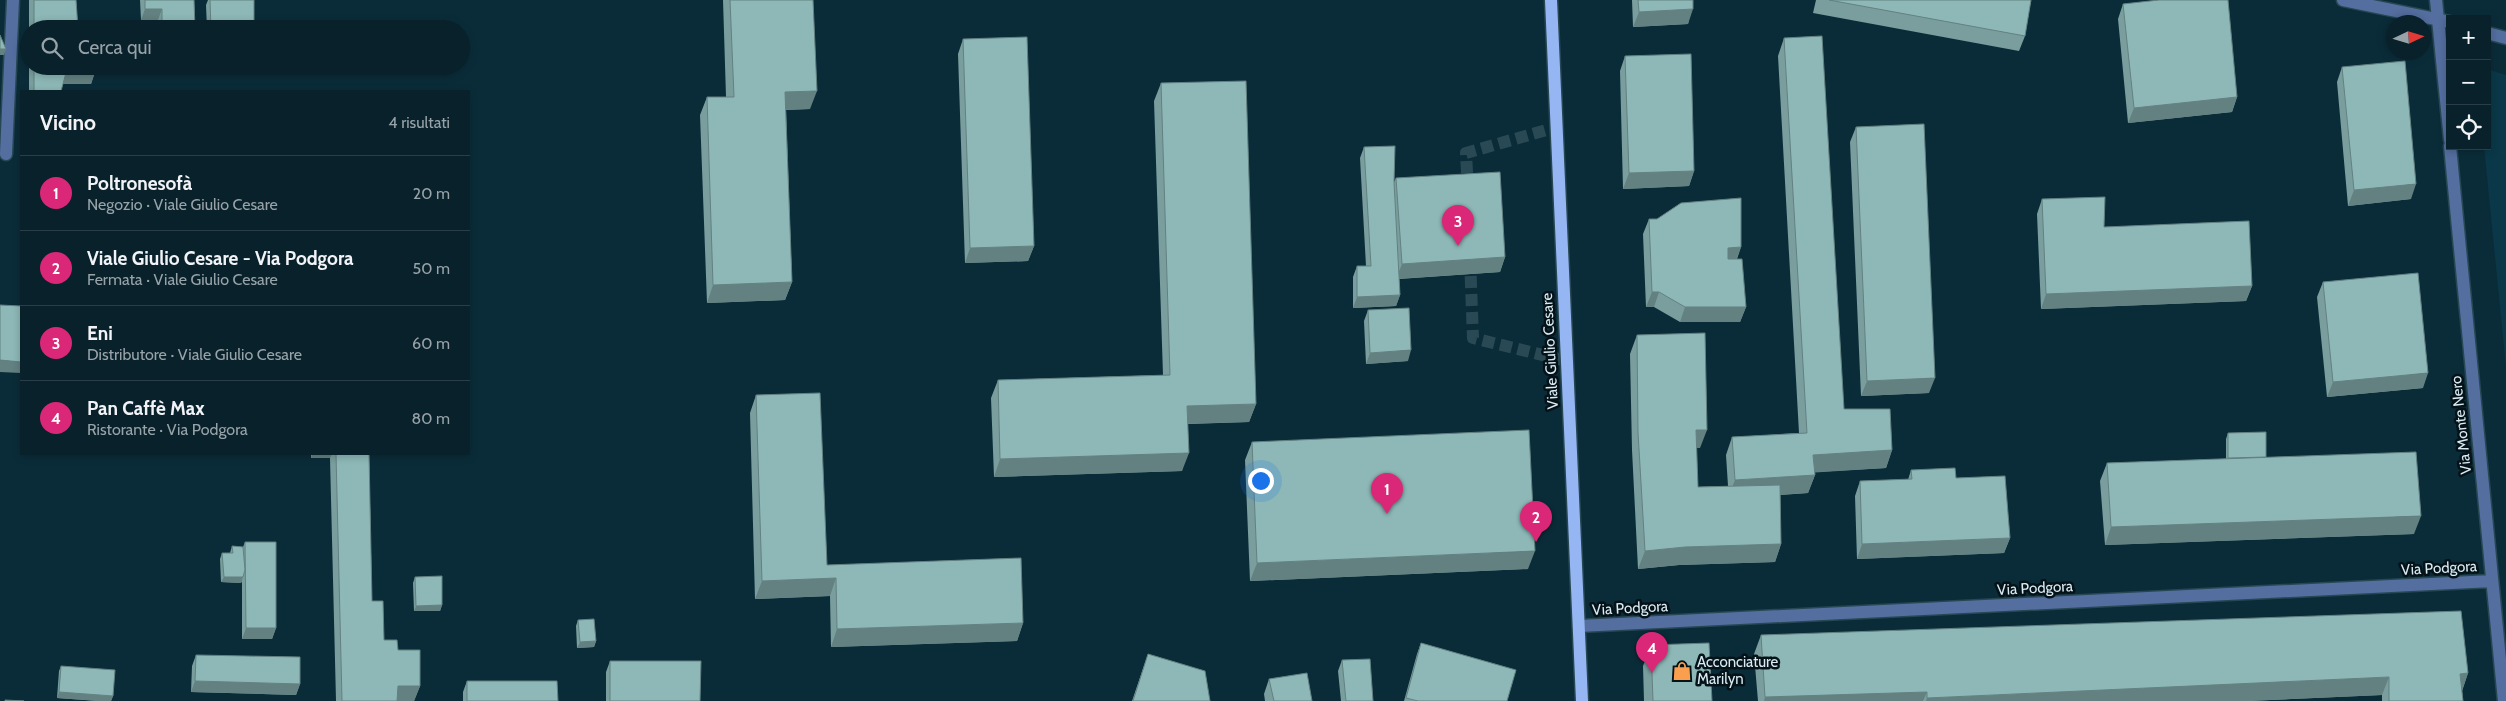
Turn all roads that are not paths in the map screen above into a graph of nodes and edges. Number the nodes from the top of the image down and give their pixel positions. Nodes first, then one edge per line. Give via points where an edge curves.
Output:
1 (13, 0) edge
2 (1551, 0) edge
3 (2343, 0) edge
4 (2436, 0) edge
5 (2444, 21) edge
6 (2491, 34) edge
7 (2506, 38) edge
8 (2448, 105) edge
9 (2450, 150) edge
10 (6, 154) dead end
11 (2492, 581) junction
12 (1579, 626) junction
13 (1582, 701) edge
14 (2504, 701) edge

1 - 10 street
2 - 12 main road, Viale Giulio Cesare
3 - 5 street
4 - 5 street
5 - 8 street
6 - 7 street
9 - 11 street, Via Monte Nero
11 - 12 street, Via Podgora
11 - 14 street, Via Monte Nero
12 - 13 main road, Viale Giulio Cesare

